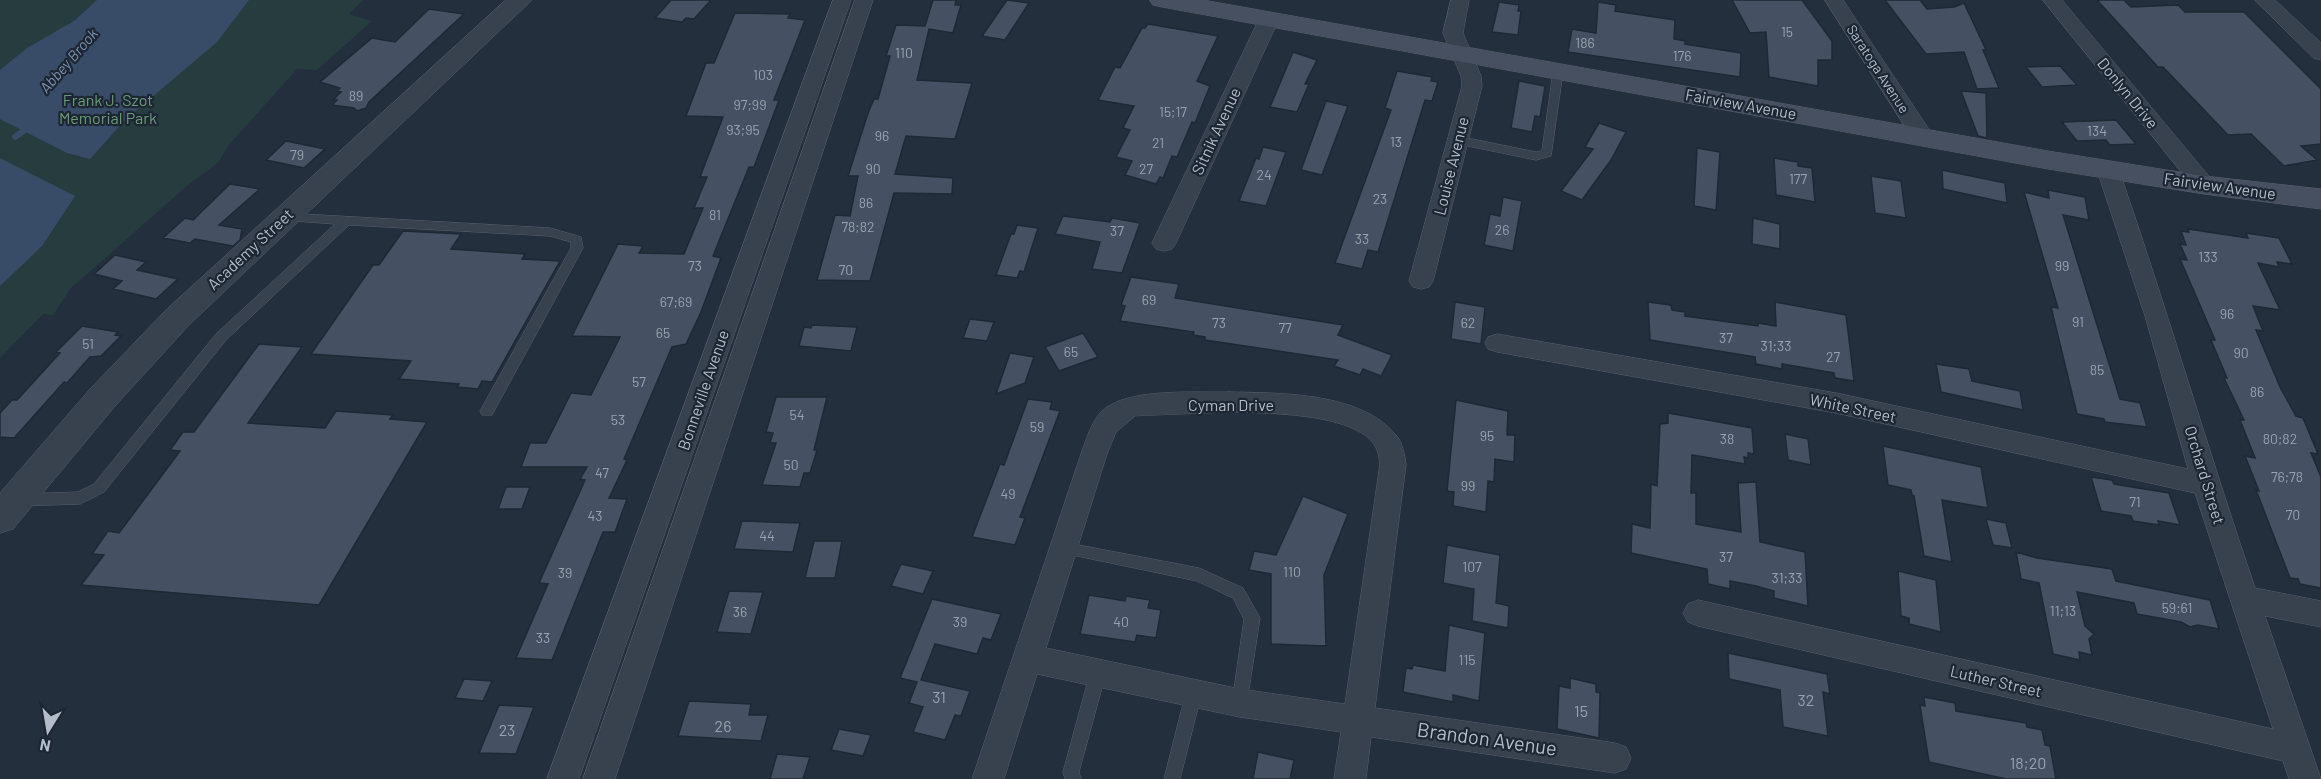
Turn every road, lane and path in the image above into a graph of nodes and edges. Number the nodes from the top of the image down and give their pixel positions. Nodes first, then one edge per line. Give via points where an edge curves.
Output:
1 (520, 0) edge
2 (842, 0) edge
3 (864, 0) edge
4 (1162, 0) edge
5 (1460, 0) edge
6 (1834, 0) edge
7 (2052, 0) edge
8 (2264, 0) edge
9 (1269, 19) junction
10 (1460, 54) junction
11 (2321, 54) edge
12 (1558, 72) junction
13 (1923, 137) junction
14 (1457, 140) junction
15 (2108, 170) junction
16 (2204, 185) junction
17 (2321, 199) edge
18 (285, 217) junction
19 (345, 222) junction
20 (1164, 243) dead end
21 (1421, 280) dead end
22 (1497, 343) dead end
23 (487, 411) dead end
24 (2206, 484) junction
25 (8, 509) edge
26 (1063, 548) junction
27 (2245, 599) junction
28 (1698, 613) dead end
29 (2321, 614) edge
30 (1028, 658) junction
31 (1098, 673) junction
32 (1194, 692) junction
33 (1240, 702) junction
34 (1359, 720) junction
35 (2295, 749) junction
36 (1615, 758) dead end
37 (563, 779) edge
38 (598, 779) edge
39 (988, 779) edge
40 (1072, 779) edge
41 (1173, 779) edge
42 (1350, 779) edge
43 (2305, 779) edge

1 - 18 street, Academy Street
2 - 37 street, Bonneville Avenue
3 - 38 street, Bonneville Avenue
4 - 9 main road, Fairview Avenue
5 - 10 street, Louise Avenue via 1453,33
6 - 13 street, Saratoga Avenue
7 - 16 street, Donlyn Drive
8 - 11 street
9 - 10 main road, Fairview Avenue
9 - 20 street, Sitnik Avenue
10 - 12 main road, Fairview Avenue
10 - 14 street, Louise Avenue via 1472,86
12 - 13 main road, Fairview Avenue
12 - 14 lane via 1547,153 1536,156
13 - 15 main road, Fairview Avenue
14 - 21 street, Louise Avenue
15 - 16 main road, Fairview Avenue
15 - 24 street, Orchard Street via 2157,316
16 - 17 main road, Fairview Avenue
18 - 19 lane
18 - 25 street, Academy Street via 178,317 103,397
19 - 23 lane via 550,232 577,240 577,248
19 - 25 lane via 220,337 99,488 80,498
22 - 24 street, White Street via 1836,403
24 - 27 street, Orchard Street
26 - 30 street, Cyman Drive
26 - 33 lane via 1199,575 1238,593 1252,618
26 - 34 street, Cyman Drive via 1100,439 1115,412 1132,406 1256,402 1336,411 1366,423 1386,441 1393,464
27 - 29 street
27 - 35 street, Orchard Street
28 - 35 street, Luther Street
30 - 31 street, Brandon Avenue
30 - 39 street, Cyman Drive
31 - 32 street, Brandon Avenue
31 - 40 lane
32 - 33 street, Brandon Avenue
32 - 41 lane
33 - 34 street, Brandon Avenue
34 - 36 street, Brandon Avenue
34 - 42 street, Cyman Drive
35 - 43 street, Orchard Street

